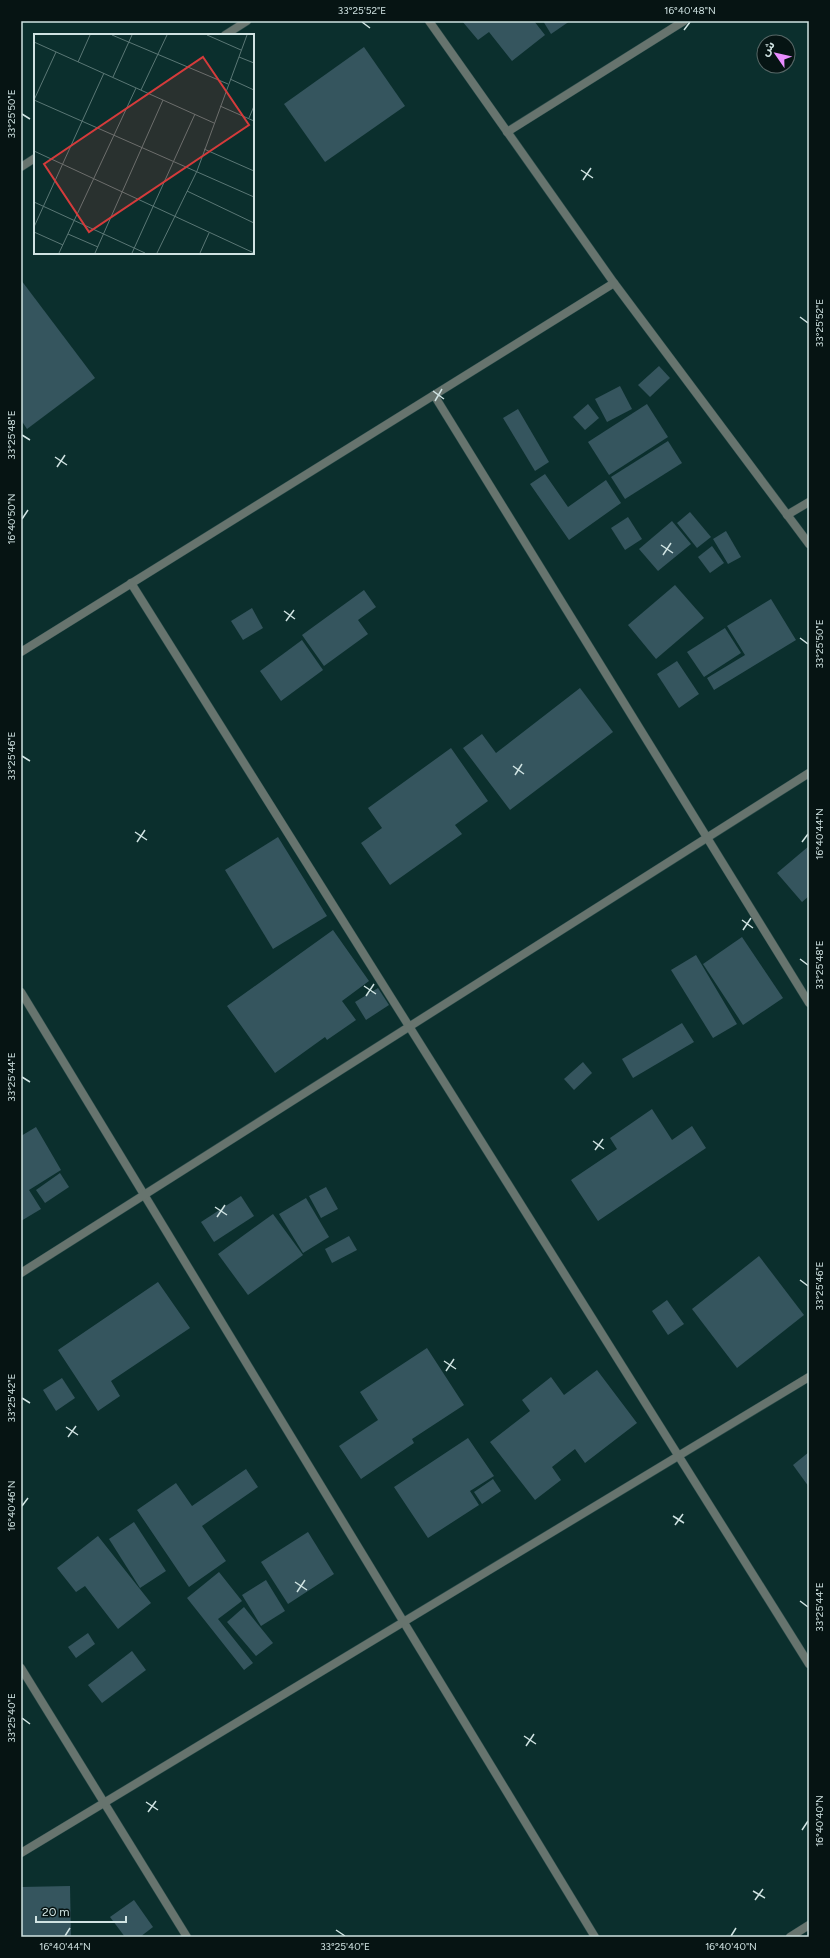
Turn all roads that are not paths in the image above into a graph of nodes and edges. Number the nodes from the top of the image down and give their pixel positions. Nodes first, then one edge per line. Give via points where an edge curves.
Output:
1 (247, 21) edge
2 (429, 21) edge
3 (684, 21) edge
4 (227, 34) edge
5 (507, 132) junction
6 (34, 159) edge
7 (21, 167) edge
8 (614, 283) junction
9 (434, 395) junction
10 (809, 502) edge
11 (787, 515) junction
12 (809, 544) edge
13 (131, 583) junction
14 (21, 652) edge
15 (809, 773) edge
16 (707, 838) junction
17 (21, 992) edge
18 (809, 1003) edge
19 (409, 1027) junction
20 (144, 1195) junction
21 (21, 1273) edge
22 (809, 1377) edge
23 (678, 1456) junction
24 (404, 1622) junction
25 (809, 1664) edge
26 (21, 1668) edge
27 (104, 1803) junction
28 (21, 1853) edge
29 (809, 1926) edge
30 (186, 1937) edge
31 (595, 1937) edge
32 (790, 1937) edge

1 - 4 street
2 - 5 street
3 - 5 street
5 - 8 street
6 - 7 street
8 - 9 street
8 - 11 street
9 - 13 street
9 - 16 street
10 - 11 street
11 - 12 street
13 - 14 street
13 - 19 street
15 - 16 street
16 - 18 street
16 - 19 street
17 - 20 street
19 - 20 street
19 - 23 street
20 - 21 street
20 - 24 street
22 - 23 street
23 - 24 street
23 - 25 street
24 - 27 street
24 - 31 street
26 - 27 street
27 - 28 street
27 - 30 street
29 - 32 street

